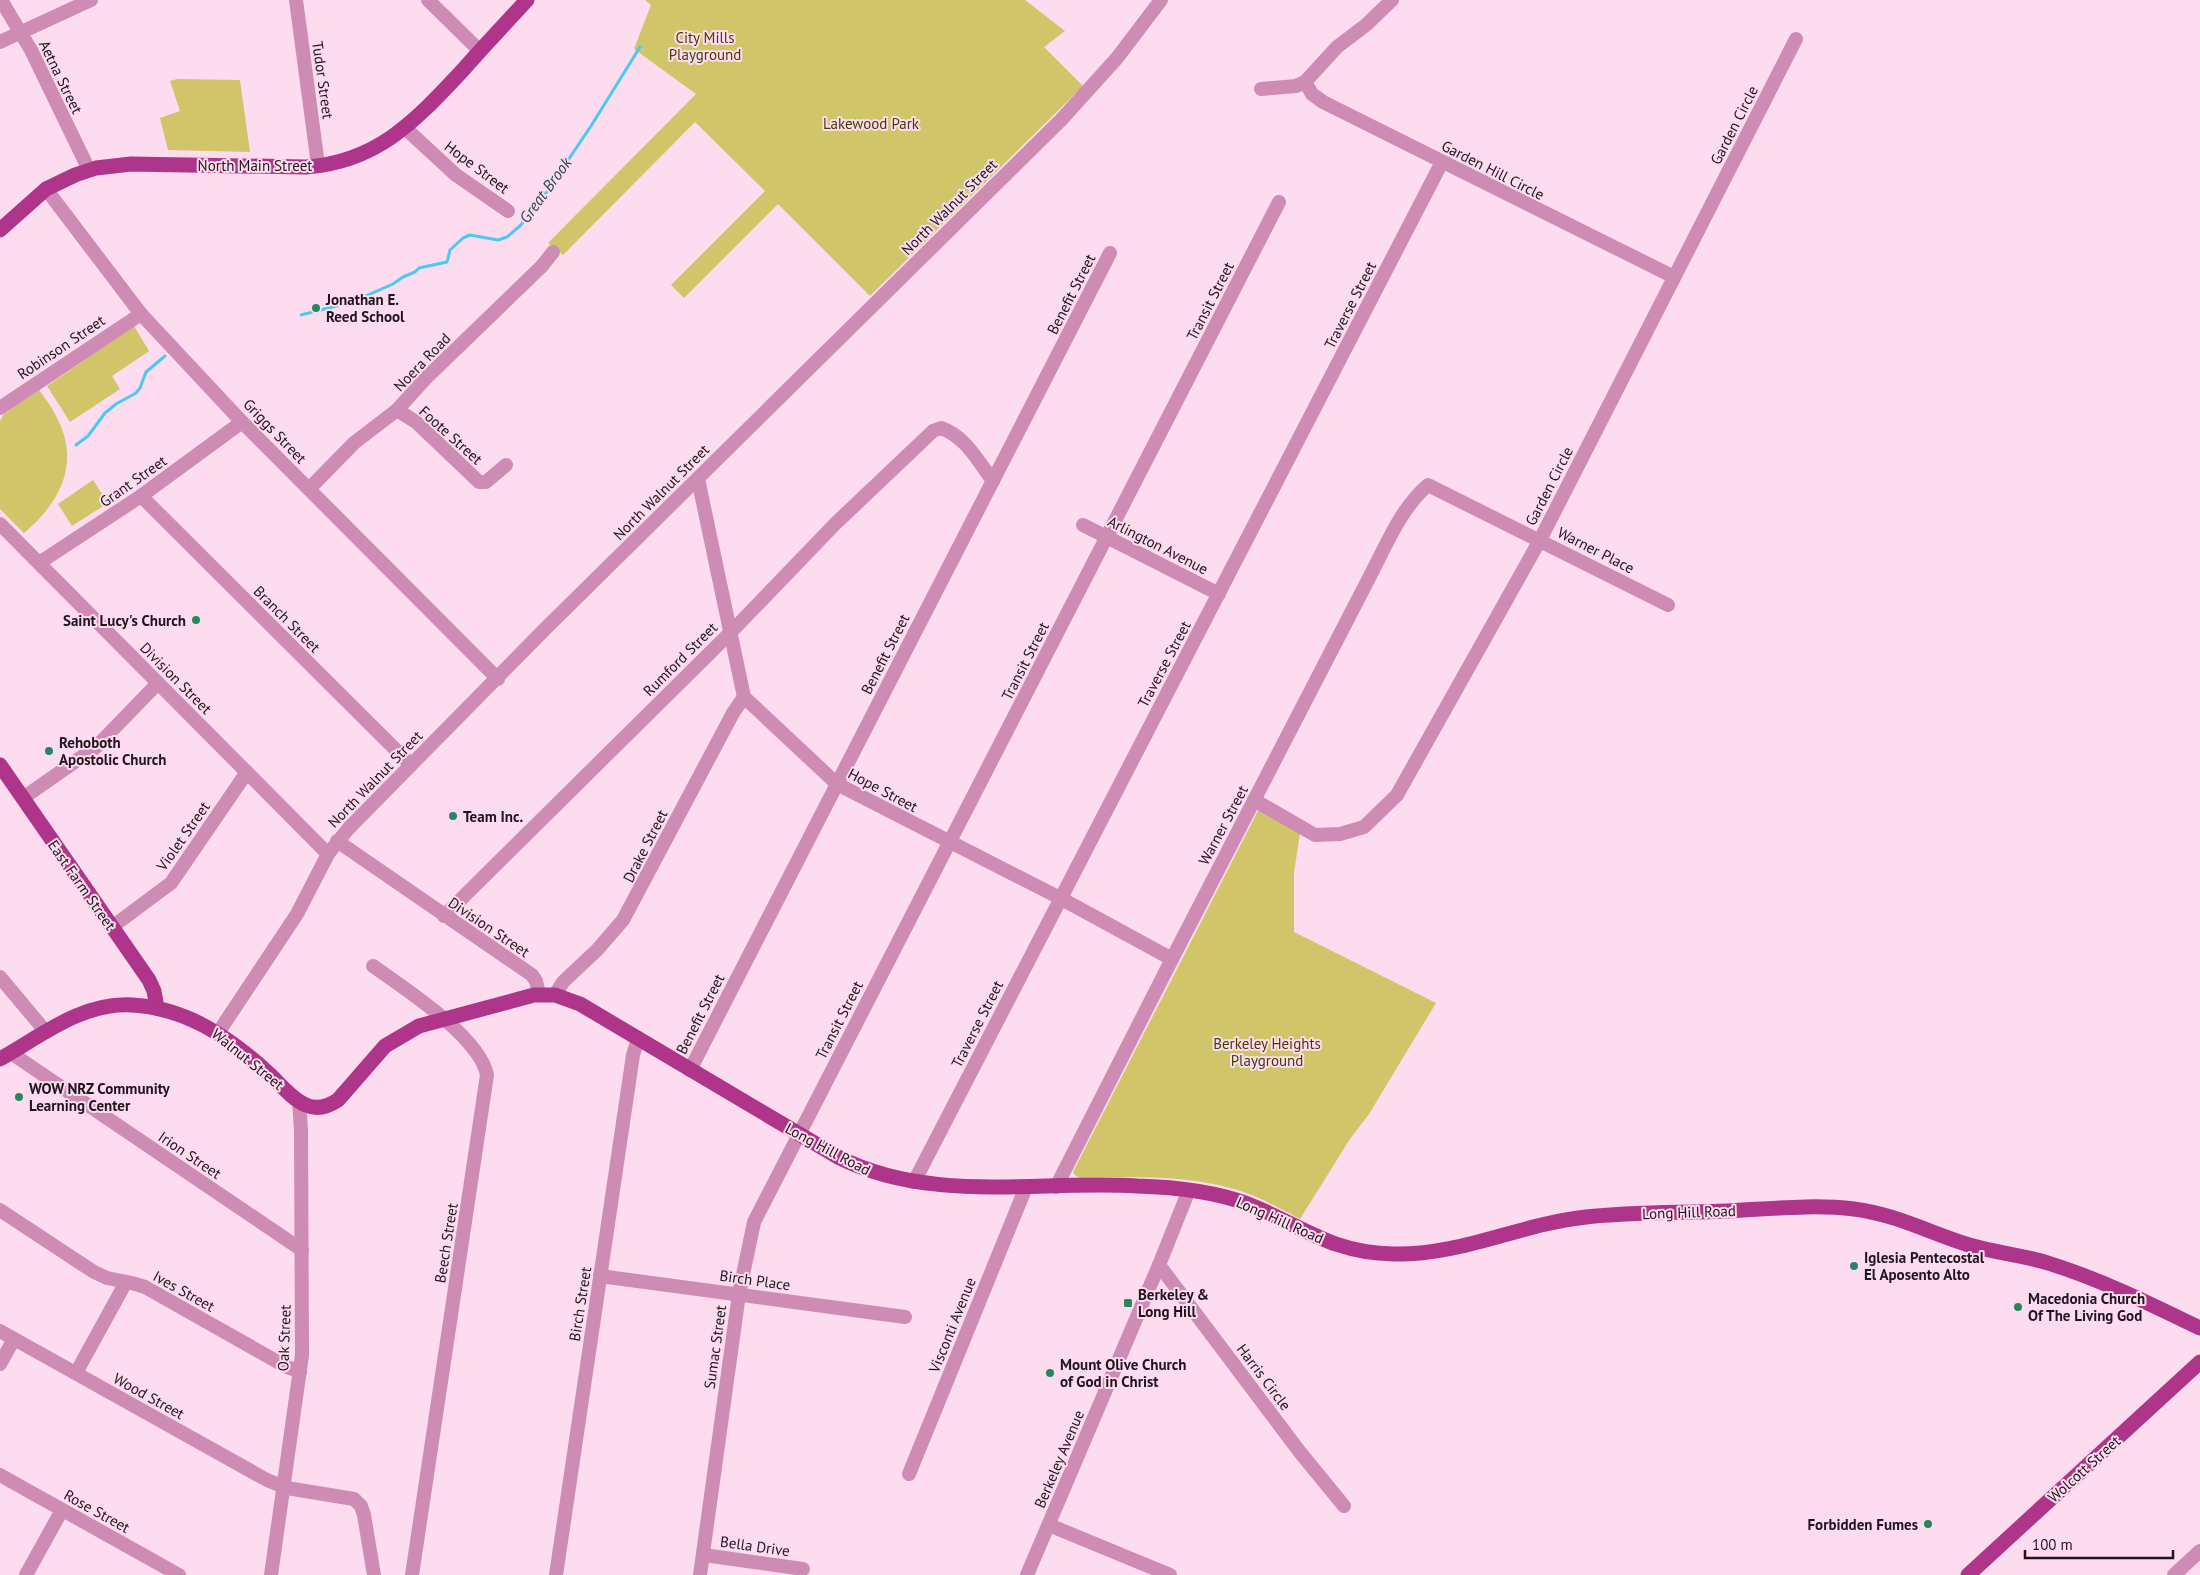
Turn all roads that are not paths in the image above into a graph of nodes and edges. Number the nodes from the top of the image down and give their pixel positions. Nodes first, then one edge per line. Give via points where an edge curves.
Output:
1 (1, 0) edge
2 (91, 0) edge
3 (296, 0) edge
4 (428, 0) edge
5 (527, 0) edge
6 (1161, 0) edge
7 (1392, 0) edge
8 (21, 34) junction
9 (1796, 39) dead end
10 (0, 42) edge
11 (480, 51) junction
12 (1306, 82) junction
13 (1261, 89) dead end
14 (405, 128) junction
15 (1442, 162) junction
16 (318, 165) junction
17 (89, 170) junction
18 (46, 189) junction
19 (1279, 202) dead end
20 (508, 211) dead end
21 (0, 230) edge
22 (553, 252) dead end
23 (1110, 253) dead end
24 (1674, 277) junction
25 (141, 314) junction
26 (0, 408) edge
27 (397, 410) junction
28 (242, 422) junction
29 (506, 465) dead end
30 (698, 479) junction
31 (993, 481) junction
32 (1428, 485) joint
33 (309, 489) junction
34 (141, 496) junction
35 (0, 524) edge
36 (1083, 525) dead end
37 (1107, 537) junction
38 (1540, 540) junction
39 (39, 563) junction
40 (1219, 594) junction
41 (1668, 605) dead end
42 (731, 632) junction
43 (498, 679) junction
44 (158, 683) junction
45 (744, 697) junction
46 (0, 765) edge
47 (410, 766) junction
48 (247, 772) junction
49 (836, 784) junction
50 (22, 798) junction
51 (1254, 800) junction
52 (337, 841) junction
53 (949, 842) junction
54 (328, 854) junction
55 (1060, 898) junction
56 (444, 916) junction
57 (112, 927) junction
58 (1172, 959) junction
59 (373, 966) dead end
60 (0, 977) edge
61 (539, 994) junction
62 (555, 995) junction
63 (156, 1008) junction
64 (444, 1018) junction
65 (46, 1032) junction
66 (218, 1033) junction
67 (638, 1039) junction
68 (6, 1056) edge
69 (690, 1070) junction
70 (299, 1101) junction
71 (798, 1134) junction
72 (914, 1182) junction
73 (1026, 1187) junction
74 (1056, 1187) junction
75 (1189, 1190) junction
76 (0, 1210) edge
77 (302, 1250) junction
78 (1159, 1265) junction
79 (600, 1276) junction
80 (126, 1282) junction
81 (739, 1294) junction
82 (905, 1316) dead end
83 (2200, 1328) edge
84 (0, 1330) edge
85 (14, 1338) junction
86 (2200, 1362) edge
87 (0, 1364) edge
88 (300, 1372) junction
89 (76, 1373) junction
90 (908, 1474) dead end
91 (0, 1475) edge
92 (284, 1487) junction
93 (1344, 1506) dead end
94 (62, 1510) junction
95 (1048, 1525) junction
96 (2200, 1552) edge
97 (704, 1555) junction
98 (803, 1568) dead end
99 (26, 1575) edge
100 (179, 1575) edge
101 (271, 1575) edge
102 (374, 1575) edge
103 (412, 1575) edge
104 (556, 1575) edge
105 (700, 1575) edge
106 (1027, 1575) edge
107 (1170, 1575) edge
108 (1968, 1575) edge
109 (2174, 1575) edge

1 - 8 street, Aetna Street
2 - 8 street
3 - 16 street, Tudor Street
4 - 11 street
5 - 11 main road, North Main Street
6 - 30 street, North Walnut Street via 1076,105
7 - 12 street via 1337,47
8 - 10 street
8 - 17 street, Aetna Street
9 - 24 street, Garden Circle
11 - 14 main road, North Main Street
12 - 13 street
12 - 15 street, Garden Hill Circle via 1318,99
14 - 16 main road, North Main Street via 366,151
14 - 20 street, Hope Street via 456,175
15 - 24 street, Garden Hill Circle
15 - 40 street, Traverse Street
16 - 17 main road, North Main Street via 131,164
17 - 18 main road, North Main Street
18 - 21 main road, North Main Street
18 - 25 street, Griggs Street
19 - 37 street, Transit Street
22 - 27 street, Noera Road
23 - 31 street, Benefit Street
24 - 38 street, Garden Circle
25 - 26 street, Robinson Street
25 - 28 street, Griggs Street
27 - 29 street, Foote Street via 416,422 482,483
27 - 33 street, Noera Road via 359,439
28 - 33 street, Griggs Street
28 - 34 street, Grant Street
30 - 42 street
30 - 43 street, North Walnut Street
31 - 42 street, Rumford Street via 960,438 941,428 934,431 835,524
31 - 49 street, Benefit Street
32 - 38 street, Warner Place
32 - 51 street, Warner Street via 1416,496 1396,526
33 - 43 street, Griggs Street
34 - 39 street, Grant Street
34 - 47 street, Branch Street
35 - 39 street, Division Street
36 - 37 street, Arlington Avenue
37 - 40 street, Arlington Avenue
37 - 53 street, Transit Street
38 - 41 street, Warner Place
38 - 51 street, Garden Circle via 1401,788 1364,827 1340,834 1315,835
39 - 44 street, Division Street
40 - 55 street, Traverse Street
42 - 45 street
42 - 56 street, Rumford Street
43 - 47 street, North Walnut Street
44 - 48 street, Division Street
44 - 50 street via 96,747
45 - 49 street, Hope Street
45 - 62 street, Drake Street via 623,920
46 - 50 main road, East Farm Street
47 - 52 street, North Walnut Street
48 - 54 street, Division Street
48 - 57 street, Violet Street via 171,883
49 - 53 street, Hope Street
49 - 69 street, Benefit Street
50 - 57 main road, East Farm Street
51 - 58 street, Warner Street
52 - 54 street, North Walnut Street
52 - 56 street, Division Street
53 - 55 street, Hope Street
53 - 71 street, Transit Street
54 - 66 street, North Walnut Street via 297,914
55 - 58 street, Hope Street
55 - 72 street, Traverse Street
56 - 61 street, Division Street via 532,975
57 - 63 main road, East Farm Street via 149,980
58 - 74 street, Warner Street
59 - 64 street, Beech Street
60 - 65 street
61 - 62 main road, Long Hill Road
61 - 64 main road, Long Hill Road
62 - 67 main road, Long Hill Road via 574,1001
63 - 65 main road, Walnut Street via 131,1005 97,1008
63 - 66 main road, Walnut Street via 189,1018
64 - 70 main road, Long Hill Road via 411,1029 385,1046 334,1103 312,1107
64 - 103 street, Beech Street via 481,1061 487,1081
65 - 68 main road, Walnut Street
66 - 70 main road, Walnut Street via 247,1054
67 - 69 main road, Long Hill Road
67 - 79 street, Birch Street
68 - 77 street, Irion Street
69 - 71 main road, Long Hill Road
70 - 77 street, Oak Street
71 - 72 main road, Long Hill Road via 866,1170
71 - 81 street, Sumac Street via 754,1222
72 - 73 main road, Long Hill Road
73 - 74 main road, Long Hill Road
73 - 90 street, Visconti Avenue
74 - 75 main road, Long Hill Road via 1137,1186
75 - 78 street, Berkeley Avenue
75 - 83 main road, Long Hill Road via 1250,1205 1336,1245 1394,1254 1447,1250 1539,1225 1588,1217 1856,1209 1892,1216 1967,1244 2060,1267
76 - 80 street, Ives Street via 94,1272
77 - 88 street, Oak Street
78 - 93 street, Harris Circle
78 - 95 street, Berkeley Avenue
79 - 81 street, Birch Place
79 - 104 street, Birch Street
80 - 88 street, Ives Street via 145,1287
80 - 89 street
81 - 82 street, Birch Place
81 - 97 street, Sumac Street
84 - 85 street, Wood Street
85 - 87 street
85 - 89 street, Wood Street
86 - 108 main road, Wolcott Street
88 - 92 street, Oak Street
89 - 92 street, Wood Street
91 - 94 street, Rose Street
92 - 101 street, Oak Street
92 - 102 street, Wood Street via 348,1496 359,1502
94 - 99 street
94 - 100 street, Rose Street
95 - 106 street, Berkeley Avenue
95 - 107 street
96 - 109 street
97 - 98 street, Bella Drive
97 - 105 street, Sumac Street

